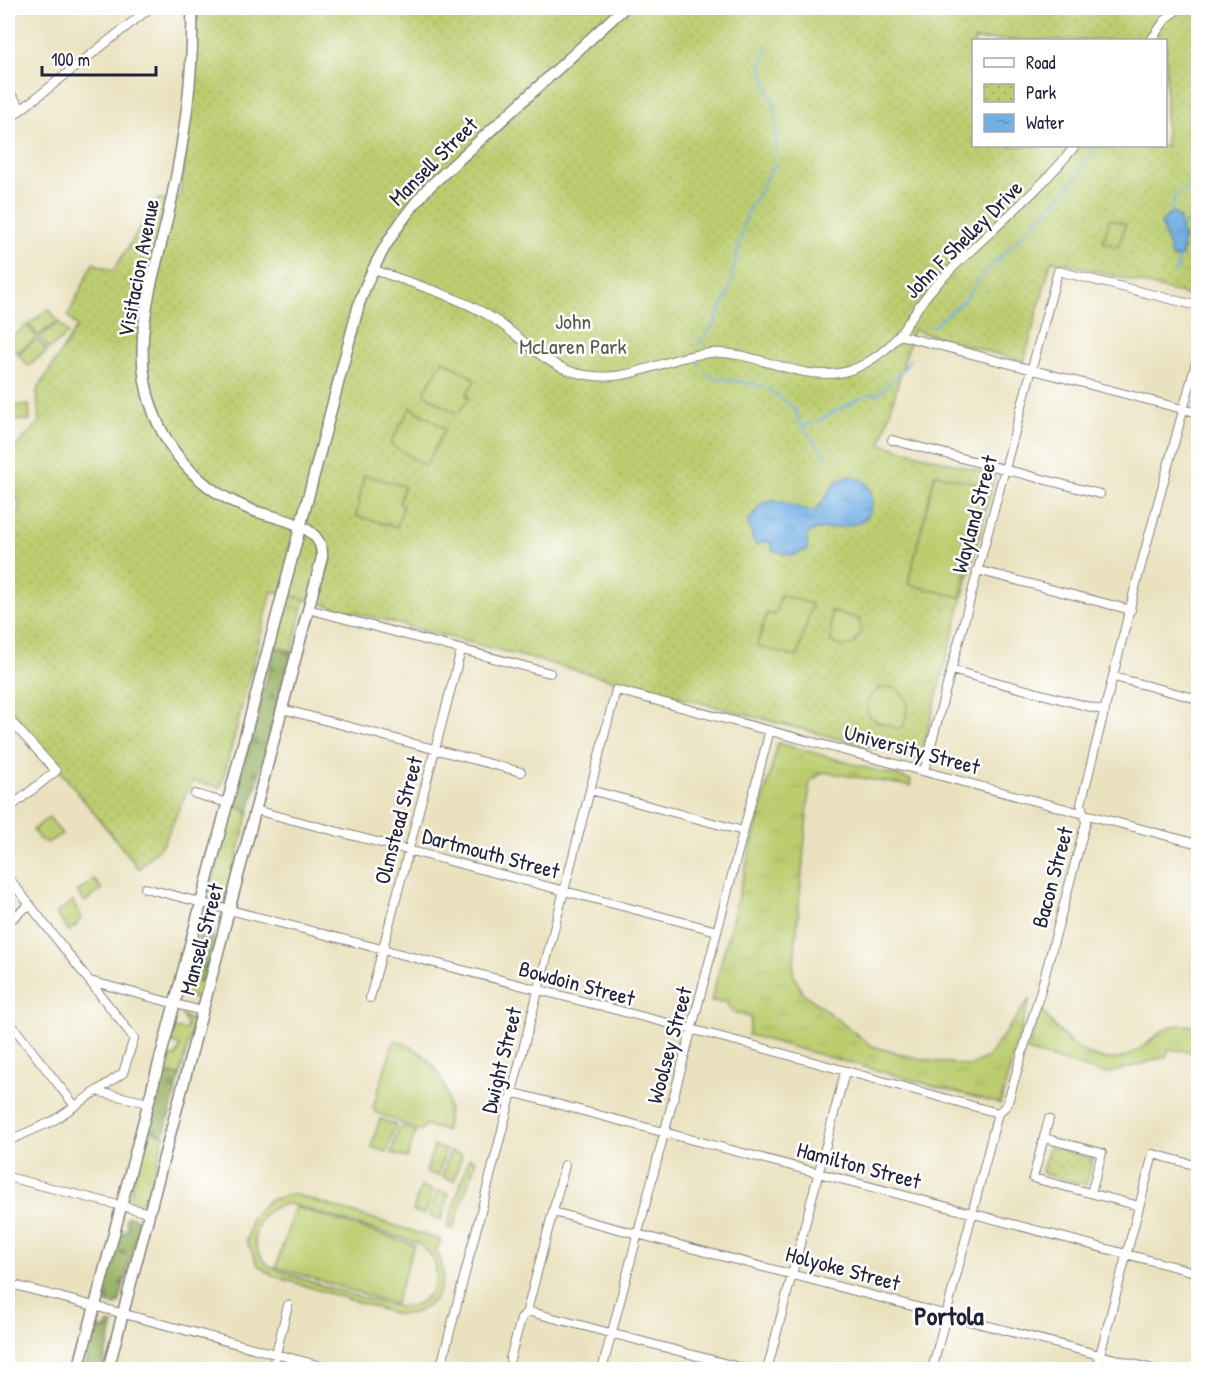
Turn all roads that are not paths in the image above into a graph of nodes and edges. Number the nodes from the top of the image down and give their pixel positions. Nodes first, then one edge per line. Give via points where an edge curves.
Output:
1 (150, 8) edge
2 (192, 8) edge
3 (624, 8) edge
4 (1179, 8) edge
5 (1152, 39) edge
6 (8, 91) edge
7 (22, 109) junction
8 (8, 120) edge
9 (1073, 147) edge
10 (372, 269) junction
11 (1198, 306) edge
12 (899, 335) junction
13 (1198, 355) edge
14 (1030, 369) junction
15 (1184, 409) junction
16 (1198, 413) edge
17 (892, 440) dead end
18 (1004, 469) junction
19 (1100, 494) dead end
20 (302, 526) junction
21 (977, 570) junction
22 (308, 609) junction
23 (1131, 610) junction
24 (461, 650) junction
25 (951, 670) junction
26 (550, 674) dead end
27 (1114, 677) junction
28 (616, 690) joint
29 (1198, 699) edge
30 (282, 709) junction
31 (1105, 711) junction
32 (8, 718) edge
33 (770, 730) junction
34 (435, 750) junction
35 (924, 771) junction
36 (521, 772) dead end
37 (590, 790) junction
38 (195, 794) dead end
39 (228, 802) junction
40 (8, 809) edge
41 (255, 810) junction
42 (1084, 813) junction
43 (743, 831) junction
44 (1198, 844) edge
45 (409, 850) junction
46 (8, 877) edge
47 (146, 888) dead end
48 (564, 891) junction
49 (202, 903) junction
50 (29, 905) junction
51 (229, 910) junction
52 (8, 922) edge
53 (717, 931) junction
54 (383, 951) junction
55 (89, 981) junction
56 (536, 991) junction
57 (370, 998) dead end
58 (174, 1004) junction
59 (202, 1011) junction
60 (8, 1020) edge
61 (691, 1031) junction
62 (845, 1072) junction
63 (96, 1091) junction
64 (511, 1092) junction
65 (148, 1103) junction
66 (75, 1106) junction
67 (998, 1113) junction
68 (1049, 1119) dead end
69 (664, 1132) junction
70 (1044, 1138) junction
71 (8, 1142) edge
72 (566, 1165) dead end
73 (1198, 1166) edge
74 (818, 1173) junction
75 (8, 1177) edge
76 (1091, 1193) junction
77 (121, 1205) junction
78 (1139, 1206) junction
79 (553, 1212) junction
80 (149, 1213) junction
81 (973, 1214) junction
82 (638, 1233) junction
83 (1127, 1254) junction
84 (792, 1273) junction
85 (1198, 1273) edge
86 (18, 1286) dead end
87 (288, 1305) dead end
88 (94, 1306) junction
89 (527, 1311) junction
90 (123, 1314) junction
91 (946, 1314) junction
92 (611, 1333) junction
93 (276, 1354) junction
94 (1100, 1355) junction
95 (510, 1359) dead end
96 (78, 1370) edge
97 (108, 1370) edge
98 (272, 1370) edge
99 (336, 1370) edge
100 (440, 1370) edge
101 (602, 1370) edge
102 (750, 1370) edge
103 (767, 1370) edge
104 (932, 1370) edge
105 (1096, 1370) edge
106 (1157, 1370) edge

1 - 7 street
2 - 20 street, Visitacion Avenue via 190,76 180,153 143,328 141,360 145,388 165,438 200,480 245,508
3 - 10 street, Mansell Street via 426,189 393,231
4 - 5 street
6 - 7 street
7 - 8 street
9 - 12 street, John F Shelley Drive via 1051,176 933,288
10 - 12 street, John F Shelley Drive via 476,308 547,360 597,376 637,374 696,355 722,353 803,372 840,373 864,364
10 - 20 street, Mansell Street via 359,304
11 - 14 street, Wayland Street via 1063,270 1055,276
12 - 14 street
13 - 15 street, Bacon Street
14 - 15 street
14 - 18 street, Wayland Street
15 - 16 street
15 - 23 street, Bacon Street
17 - 18 street
18 - 19 street
18 - 21 street, Wayland Street
20 - 22 street, Mansell Street via 318,540 322,551
20 - 39 street, Mansell Street
21 - 23 street
21 - 25 street, Wayland Street
22 - 24 street
22 - 30 street, Mansell Street
23 - 27 street, Bacon Street
24 - 26 street
24 - 34 street, Olmstead Street
25 - 31 street
25 - 35 street, Wayland Street
27 - 29 street
27 - 31 street, Bacon Street
28 - 33 street, University Street
28 - 37 street, Dwight Street
30 - 34 street
30 - 41 street, Mansell Street
31 - 42 street, Bacon Street via 1081,804
32 - 40 street via 56,771
33 - 35 street, University Street
33 - 43 street, Woolsey Street
34 - 36 street
34 - 45 street, Olmstead Street
35 - 42 street, University Street
37 - 43 street
37 - 48 street, Dwight Street
38 - 39 street
39 - 49 street, Mansell Street
41 - 45 street, Dartmouth Street
41 - 51 street, Mansell Street
42 - 44 street, University Street
42 - 67 street, Bacon Street via 1086,822 1042,986 1007,1105
43 - 53 street, Woolsey Street
45 - 48 street, Dartmouth Street
45 - 54 street, Olmstead Street
46 - 50 street
47 - 49 street, Bowdoin Street
48 - 53 street, Dartmouth Street
48 - 56 street, Dwight Street
49 - 51 street, Bowdoin Street
49 - 58 street, Mansell Street
50 - 52 street
50 - 55 street
51 - 54 street, Bowdoin Street
51 - 59 street, Mansell Street
53 - 61 street, Woolsey Street
54 - 56 street, Bowdoin Street
54 - 57 street, Olmstead Street
55 - 58 street
55 - 63 street via 134,1038 123,1073
56 - 61 street, Bowdoin Street
56 - 64 street, Dwight Street
58 - 59 street
58 - 65 street, Mansell Street
59 - 80 street, Mansell Street
60 - 66 street
61 - 62 street, Bowdoin Street
61 - 69 street, Woolsey Street
62 - 67 street, Bowdoin Street
62 - 74 street
63 - 65 street
63 - 66 street
64 - 69 street, Hamilton Street
64 - 100 street, Dwight Street
65 - 77 street, Mansell Street
66 - 71 street
67 - 81 street, Bacon Street
68 - 70 street
69 - 74 street, Hamilton Street
69 - 82 street, Woolsey Street
70 - 76 street via 1033,1178
70 - 76 street via 1102,1153
72 - 79 street
73 - 78 street via 1153,1154
74 - 81 street, Hamilton Street
74 - 84 street
75 - 77 street
76 - 78 street
77 - 80 street
77 - 88 street, Mansell Street
78 - 83 street
79 - 82 street, Holyoke Street
79 - 89 street
80 - 90 street, Mansell Street
81 - 83 street, Hamilton Street
81 - 91 street, Bacon Street
82 - 84 street, Holyoke Street
82 - 92 street, Woolsey Street
83 - 85 street, Hamilton Street
83 - 94 street
84 - 91 street, Holyoke Street
84 - 103 street
86 - 88 street
87 - 93 street
88 - 90 street
88 - 96 street, Mansell Street
89 - 92 street
89 - 95 street
90 - 93 street
90 - 97 street, Mansell Street
91 - 94 street, Holyoke Street
91 - 104 street, Bacon Street
92 - 101 street, Woolsey Street
92 - 102 street
93 - 98 street
93 - 99 street
94 - 105 street
94 - 106 street, Holyoke Street

